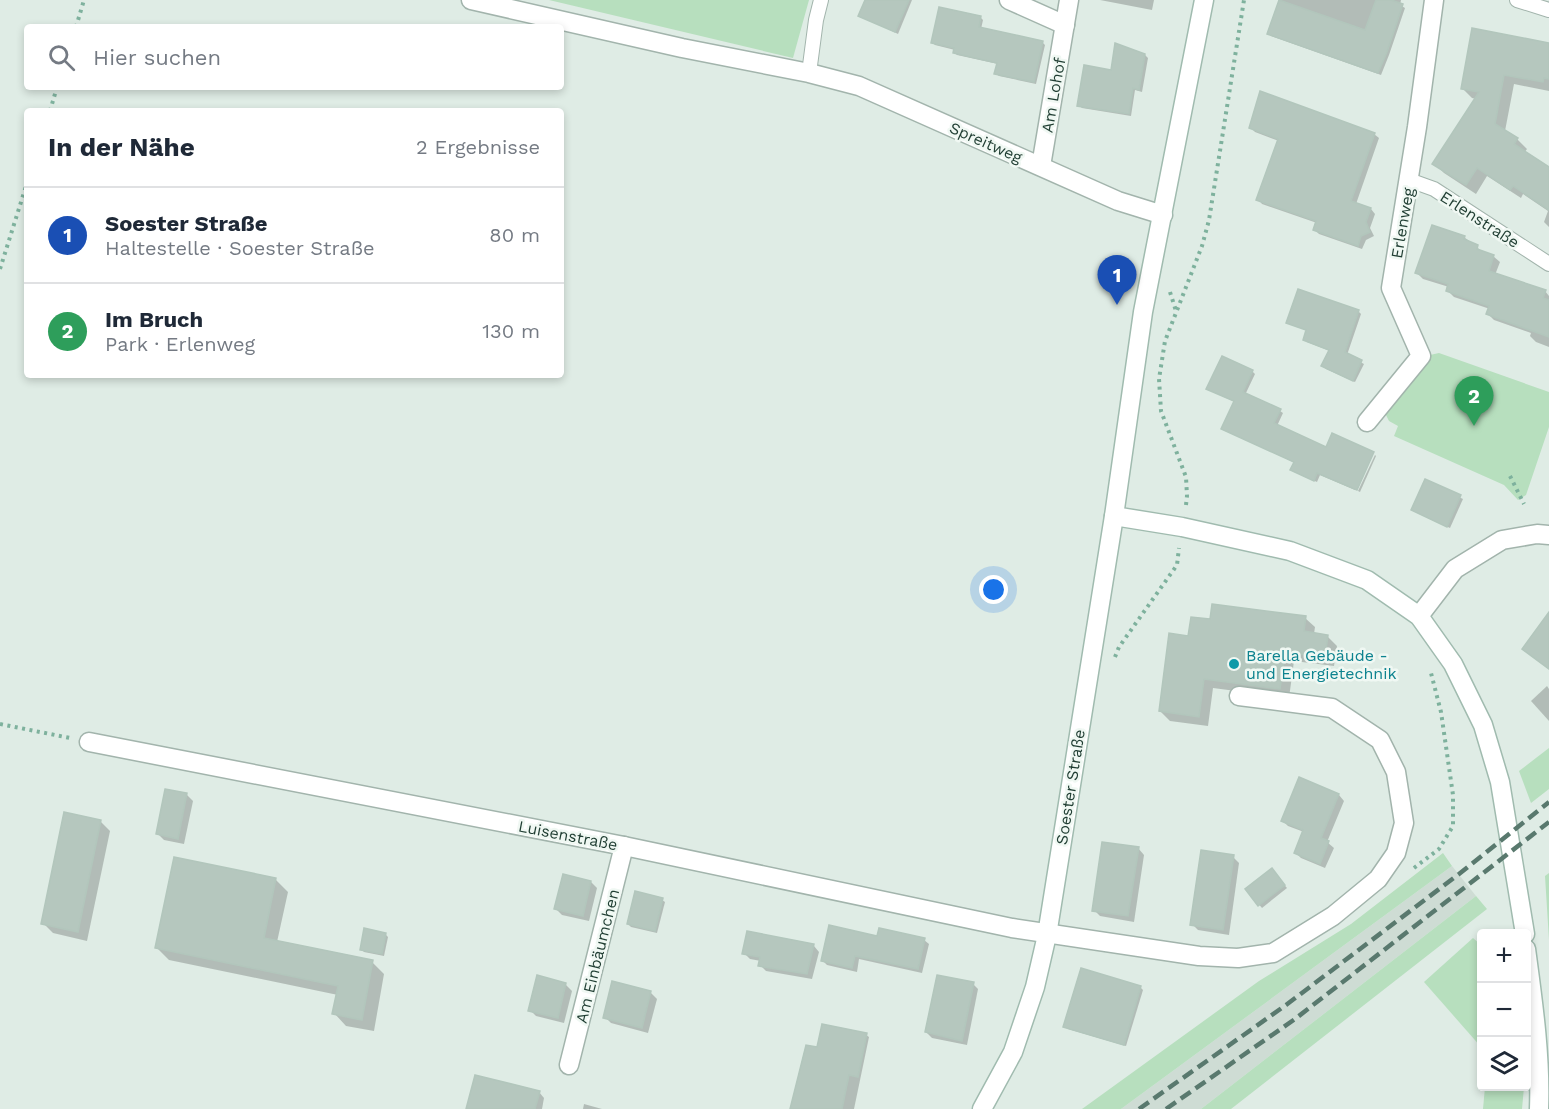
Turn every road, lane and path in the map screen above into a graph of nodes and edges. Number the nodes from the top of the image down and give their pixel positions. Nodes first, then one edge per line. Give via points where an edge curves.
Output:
1 (84, 0) edge
2 (471, 0) edge
3 (821, 0) edge
4 (1009, 0) edge
5 (1069, 0) edge
6 (1204, 0) edge
7 (1244, 0) edge
8 (1434, 0) edge
9 (1517, 0) edge
10 (1549, 10) edge
11 (77, 24) edge
12 (1065, 25) junction
13 (809, 73) junction
14 (56, 90) edge
15 (51, 108) edge
16 (1041, 166) junction
17 (1409, 180) junction
18 (24, 193) edge
19 (1162, 215) junction
20 (1549, 264) edge
21 (0, 269) edge
22 (1367, 422) dead end
23 (1510, 476) dead end
24 (1524, 504) dead end
25 (1114, 516) junction
26 (1182, 527) junction
27 (1549, 535) edge
28 (1419, 616) junction
29 (1111, 668) dead end
30 (1430, 670) dead end
31 (1239, 696) dead end
32 (0, 724) edge
33 (89, 742) joint
34 (624, 846) junction
35 (1420, 864) dead end
36 (1524, 929) edge
37 (1047, 935) junction
38 (1530, 983) edge
39 (569, 1065) dead end
40 (982, 1109) edge
41 (1539, 1109) edge

1 - 11 path
2 - 13 street, Spreitweg
3 - 13 lane
4 - 12 street
5 - 12 street, Am Lohof
6 - 19 street, Soester Straße
7 - 26 path via 1209,220 1165,341 1159,379 1161,411 1186,477
8 - 17 street, Erlenweg
9 - 10 lane
12 - 16 street, Am Lohof
13 - 16 street, Spreitweg via 860,86
14 - 15 path
16 - 19 street, Spreitweg via 1118,201
17 - 20 lane, Erlenstraße via 1434,189
17 - 22 street, Erlenweg via 1391,288 1421,356
18 - 21 path
19 - 25 street, Soester Straße via 1143,312
23 - 24 path
25 - 26 street
25 - 37 street, Soester Straße
26 - 28 street via 1290,551 1356,575
26 - 29 path via 1177,565 1119,647
27 - 28 street via 1502,540 1455,569
28 - 36 street via 1453,664 1483,724 1500,782
30 - 35 path via 1454,795 1453,826 1439,849
31 - 37 street via 1332,708 1380,740 1396,772 1404,823 1396,853 1378,879 1334,916 1273,953 1199,956
32 - 33 path
33 - 34 street, Luisenstraße
34 - 37 street, Luisenstraße
34 - 39 street, Am Einbäumchen
37 - 40 street, Soester Straße via 1013,1052
38 - 41 street

